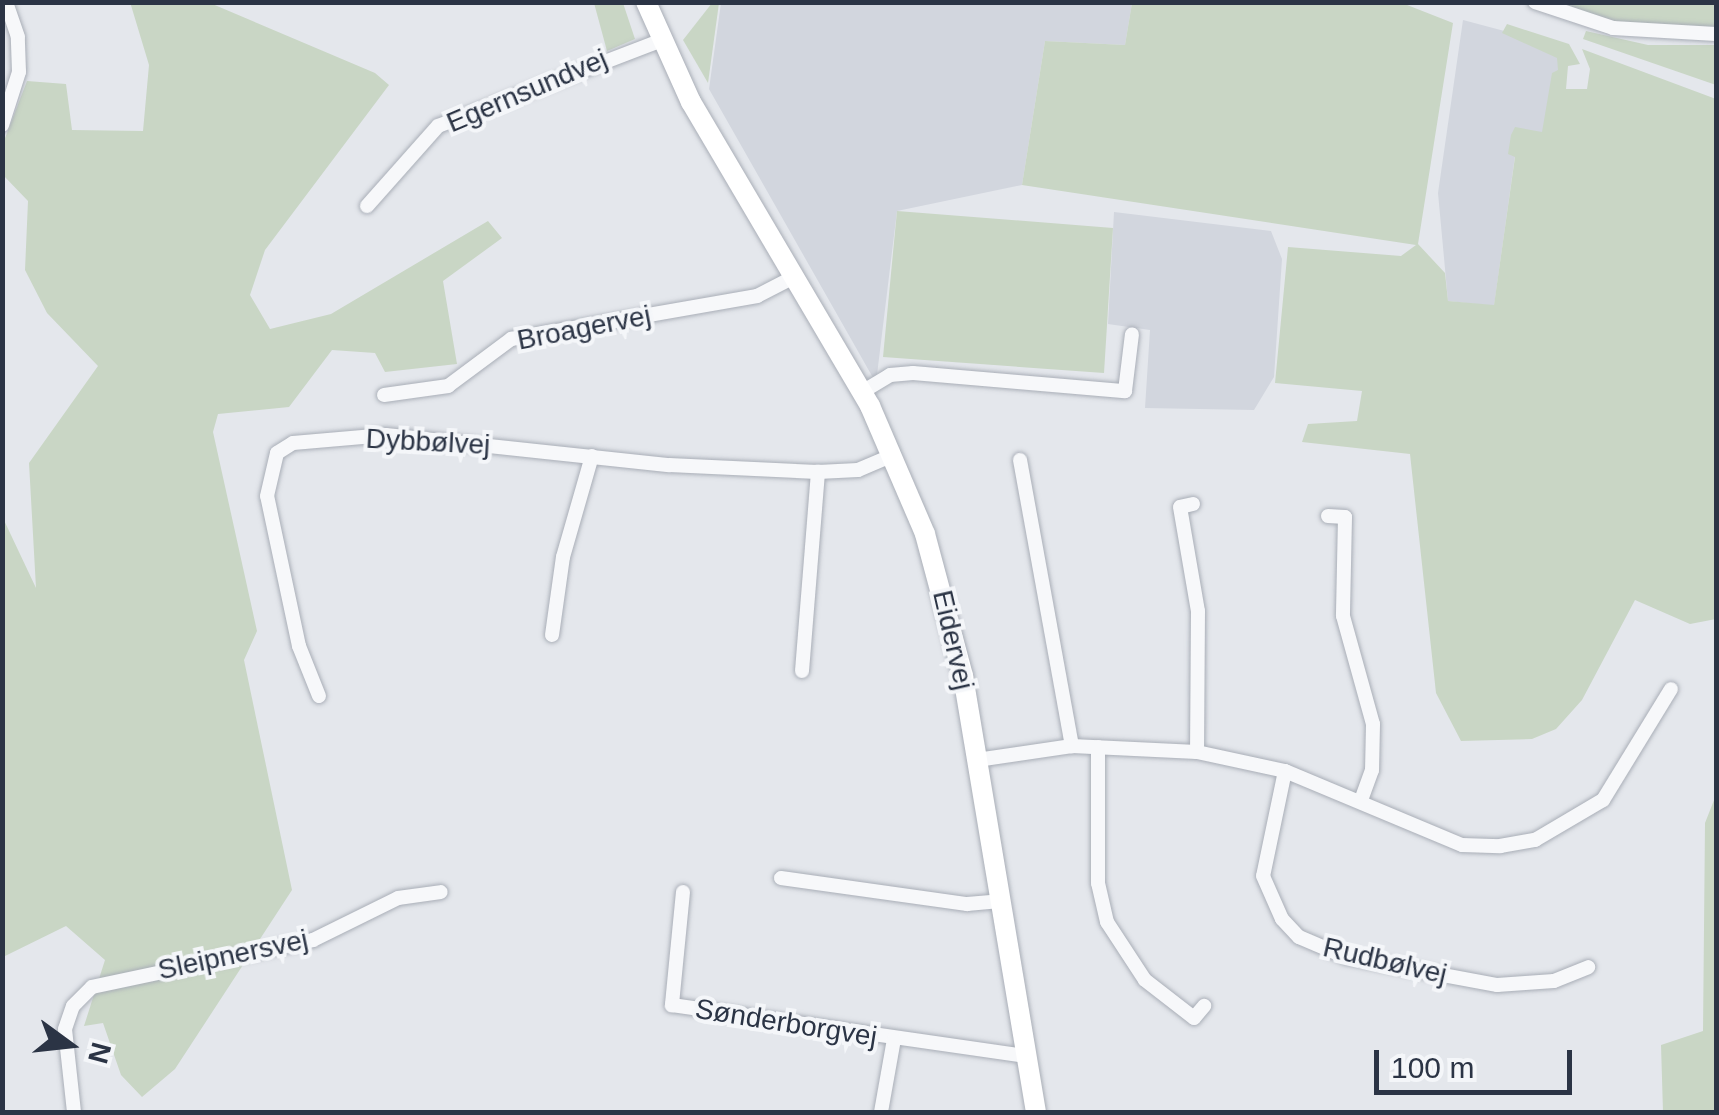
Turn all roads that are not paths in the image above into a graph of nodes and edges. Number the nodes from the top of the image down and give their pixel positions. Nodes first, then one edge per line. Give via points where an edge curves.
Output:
1 (6, 2) edge
2 (646, 2) edge
3 (1535, 2) edge
4 (1716, 34) edge
5 (660, 40) junction
6 (2, 125) edge
7 (366, 206) dead end
8 (794, 276) junction
9 (1132, 334) dead end
10 (862, 392) junction
11 (384, 395) dead end
12 (592, 456) junction
13 (893, 456) junction
14 (1020, 460) dead end
15 (818, 472) junction
16 (1193, 504) dead end
17 (1328, 516) dead end
18 (552, 635) dead end
19 (802, 671) dead end
20 (1671, 689) dead end
21 (319, 696) dead end
22 (1072, 746) junction
23 (1098, 747) junction
24 (1197, 752) junction
25 (977, 760) junction
26 (1284, 772) junction
27 (1361, 800) junction
28 (780, 878) dead end
29 (441, 892) dead end
30 (683, 892) dead end
31 (1000, 901) junction
32 (1588, 966) dead end
33 (1204, 1006) dead end
34 (894, 1039) junction
35 (1026, 1056) junction
36 (74, 1112) edge
37 (881, 1112) edge
38 (1036, 1112) edge

1 - 6 street via 18,38 19,72
2 - 5 street, Eidervej
3 - 4 street via 1613,28
5 - 7 street, Egernsundvej via 438,126
5 - 8 street, Eidervej
8 - 10 street, Eidervej
8 - 11 street, Broagervej via 757,296 511,339 448,386
9 - 10 street via 1125,391 913,373 890,375
10 - 13 street, Eidervej
12 - 15 street, Dybbølvej
12 - 18 street via 563,557
12 - 21 street, Dybbølvej via 386,435 293,443 278,454 267,496 277,562
13 - 15 street, Dybbølvej via 858,470
13 - 25 street, Eidervej via 949,610
14 - 22 street
15 - 19 street
16 - 24 street via 1180,507 1198,611
17 - 27 street via 1344,517 1344,616 1373,724 1372,770
20 - 27 street via 1603,800 1535,840 1462,845
22 - 23 street
22 - 25 street
23 - 24 street
23 - 33 street via 1098,882 1106,922 1144,980 1194,1018
24 - 26 street
25 - 31 street, Eidervej
26 - 27 street
26 - 32 street, Rudbølvej via 1263,876 1282,919 1299,936 1346,957 1496,985 1554,980
28 - 31 street via 967,904
29 - 36 street, Sleipnersvej via 398,898 313,940 92,987 73,1006 65,1029
30 - 34 street, Sønderborgvej via 672,1005
31 - 35 street, Eidervej
34 - 35 street, Sønderborgvej
34 - 37 street, Sønderborgvej
35 - 38 street, Eidervej

